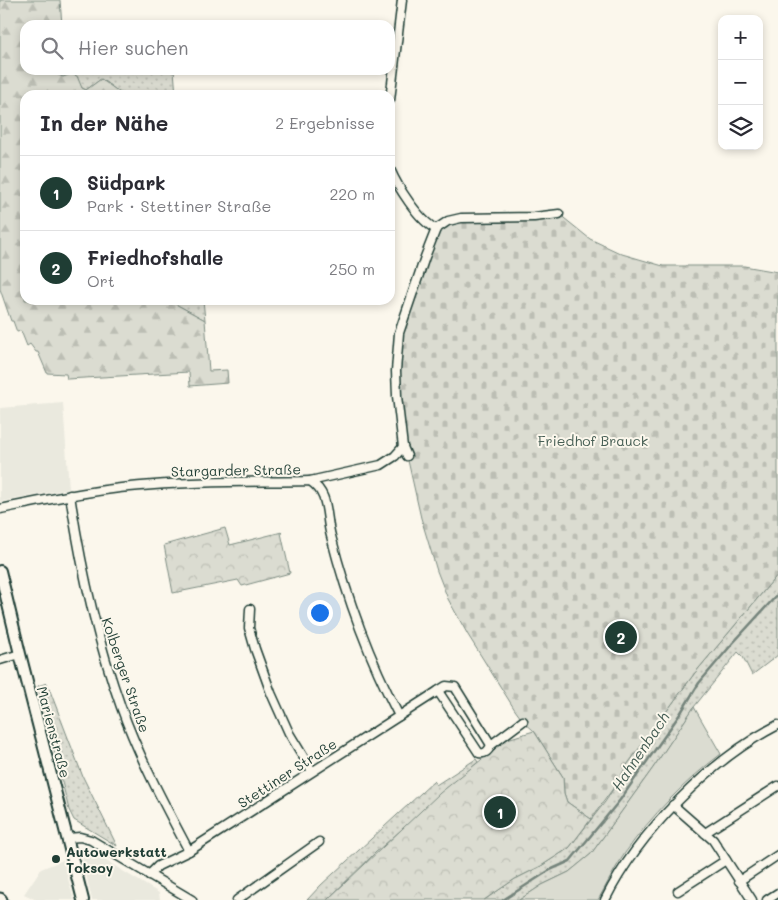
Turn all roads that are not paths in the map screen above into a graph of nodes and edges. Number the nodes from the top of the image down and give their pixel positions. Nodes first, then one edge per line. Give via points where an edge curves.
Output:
1 (402, 0) edge
2 (395, 58) edge
3 (393, 75) edge
4 (391, 90) edge
5 (395, 179) edge
6 (559, 214) dead end
7 (436, 229) junction
8 (403, 447) junction
9 (407, 456) dead end
10 (310, 481) junction
11 (70, 495) junction
12 (0, 510) edge
13 (0, 571) edge
14 (250, 609) dead end
15 (20, 654) junction
16 (0, 660) edge
17 (438, 691) junction
18 (399, 716) junction
19 (523, 721) dead end
20 (778, 725) edge
21 (491, 745) junction
22 (312, 771) junction
23 (778, 786) edge
24 (674, 805) junction
25 (705, 834) junction
26 (68, 838) junction
27 (319, 842) dead end
28 (189, 851) junction
29 (778, 855) edge
30 (726, 860) junction
31 (149, 875) junction
32 (739, 881) junction
33 (678, 891) dead end
34 (778, 892) edge
35 (83, 900) edge
36 (192, 900) edge
37 (237, 900) edge
38 (605, 900) edge
39 (752, 900) edge
40 (767, 900) edge

1 - 2 street
3 - 4 street
5 - 7 street via 429,226
6 - 7 street via 461,218
7 - 8 street via 399,334 396,388
8 - 9 street
8 - 10 street via 381,465
10 - 11 street, Stargarder Straße via 152,485
10 - 18 street, Stargarder Straße via 324,495 330,534 346,592 362,637
11 - 12 street, Stargarder Straße
11 - 28 street, Kolberger Straße via 83,576 121,708
13 - 15 street, Marienstraße
14 - 22 street via 249,628 271,694
15 - 16 street
15 - 26 street, Marienstraße
17 - 18 street, Stettiner Straße
17 - 21 street via 446,686 454,687
17 - 21 street via 478,753 484,754
18 - 22 street, Stettiner Straße
19 - 21 street
20 - 24 street via 725,760
22 - 28 street, Stettiner Straße
23 - 25 street
24 - 25 street
24 - 38 street via 635,852
25 - 30 street
26 - 31 street via 80,836 91,840
26 - 35 street, Marienstraße
27 - 37 street
28 - 31 street, Stettiner Straße via 158,866
29 - 32 street
30 - 32 street
30 - 33 street
31 - 36 street
32 - 39 street
34 - 40 street

